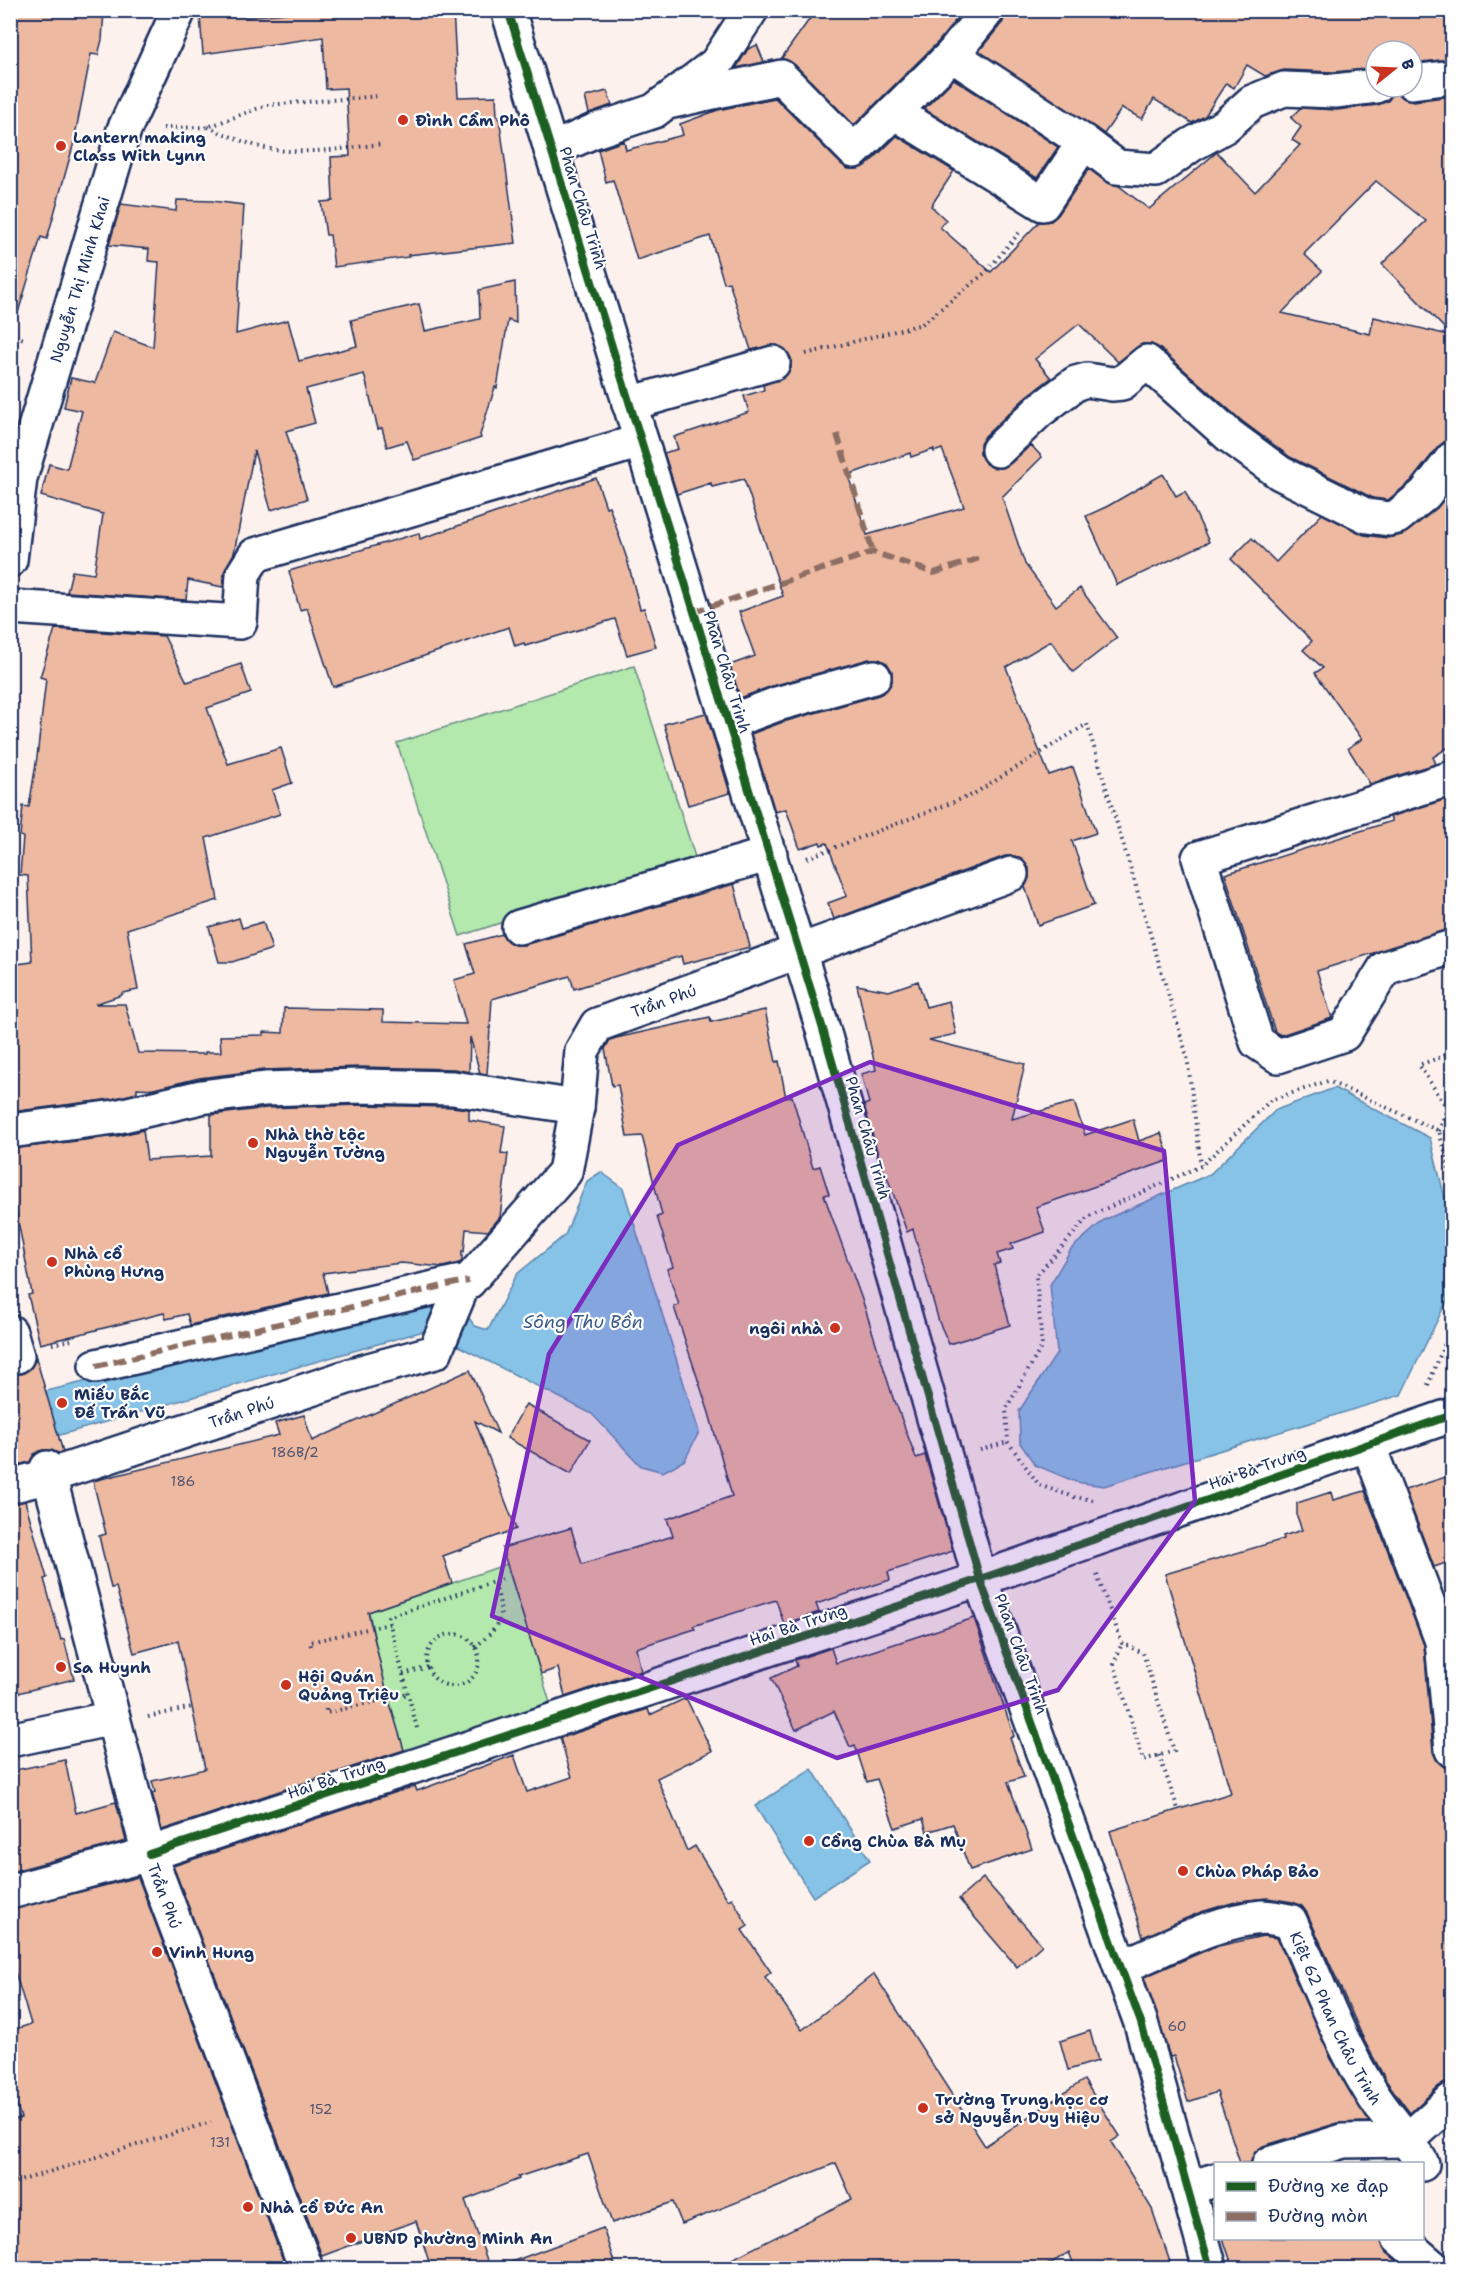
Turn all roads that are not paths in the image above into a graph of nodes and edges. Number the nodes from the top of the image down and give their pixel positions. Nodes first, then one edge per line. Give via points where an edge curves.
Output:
1 (179, 10) edge
2 (508, 10) edge
3 (751, 10) edge
4 (988, 10) edge
5 (952, 55) junction
6 (1452, 77) edge
7 (1424, 80) edge
8 (1364, 87) edge
9 (664, 103) junction
10 (894, 112) junction
11 (1084, 142) junction
12 (551, 150) junction
13 (773, 363) road end
14 (629, 404) junction
15 (641, 441) junction
16 (998, 450) dead end
17 (1452, 459) edge
18 (10, 560) edge
19 (10, 607) edge
20 (874, 676) dead end
21 (729, 722) junction
22 (1452, 778) edge
23 (772, 863) junction
24 (1011, 874) dead end
25 (519, 927) dead end
26 (1452, 947) edge
27 (799, 952) junction
28 (577, 1107) junction
29 (10, 1131) edge
30 (465, 1284) junction
31 (96, 1366) dead end
32 (1452, 1415) edge
33 (1368, 1444) junction
34 (48, 1472) junction
35 (10, 1486) edge
36 (980, 1579) junction
37 (1447, 1640) edge
38 (112, 1718) junction
39 (10, 1740) edge
40 (1452, 1750) edge
41 (149, 1854) junction
42 (10, 1892) edge
43 (1121, 1967) junction
44 (1452, 2100) edge
45 (1417, 2157) edge
46 (1272, 2162) edge
47 (1202, 2184) edge
48 (1401, 2240) edge
49 (306, 2268) edge
50 (1210, 2268) edge
51 (1434, 2268) edge

1 - 18 street, Nguyễn Thị Minh Khai via 124,130 20,478
2 - 12 street, Phan Châu Trinh
3 - 9 street via 716,64
4 - 5 street
5 - 10 street
5 - 11 street
6 - 7 street
8 - 11 street via 1284,89 1252,102 1226,126 1156,170 1117,167
9 - 10 street via 781,77 854,151
9 - 12 street via 654,111
10 - 11 street via 1043,204
12 - 14 street, Phan Châu Trinh
13 - 14 street
14 - 15 street, Phan Châu Trinh
15 - 19 street via 255,555 243,574 240,622
15 - 21 street, Phan Châu Trinh
16 - 17 street via 1076,383 1122,383 1147,362 1230,436 1280,473 1367,516 1397,517 1425,494
20 - 21 street
21 - 23 street, Phan Châu Trinh
22 - 26 street via 1199,858 1257,1042 1278,1056 1344,1034 1385,968
23 - 25 street
23 - 27 street, Phan Châu Trinh
24 - 27 street, Trần Phú
27 - 28 street, Trần Phú via 597,1025 582,1051
27 - 36 street, Phan Châu Trinh
28 - 29 street via 453,1088 265,1089 201,1097 115,1117
28 - 30 street, Trần Phú via 565,1172
30 - 31 street via 456,1282
30 - 34 street, Trần Phú via 435,1352
32 - 33 street, Hai Bà Trưng
33 - 36 street, Hai Bà Trưng
33 - 37 street
34 - 35 street
34 - 38 street, Trần Phú
36 - 41 street, Hai Bà Trưng
36 - 43 street, Phan Châu Trinh
37 - 40 street
38 - 39 street
38 - 41 street, Trần Phú
41 - 42 street, Hai Bà Trưng
41 - 49 street, Trần Phú
43 - 45 street, Kiệt 62 Phan Châu Trinh via 1236,1922 1264,1917 1290,1921 1352,2058 1372,2094
43 - 47 street, Phan Châu Trinh
44 - 45 street
45 - 46 street via 1342,2141
47 - 50 street, Phan Châu Trinh
48 - 51 street

